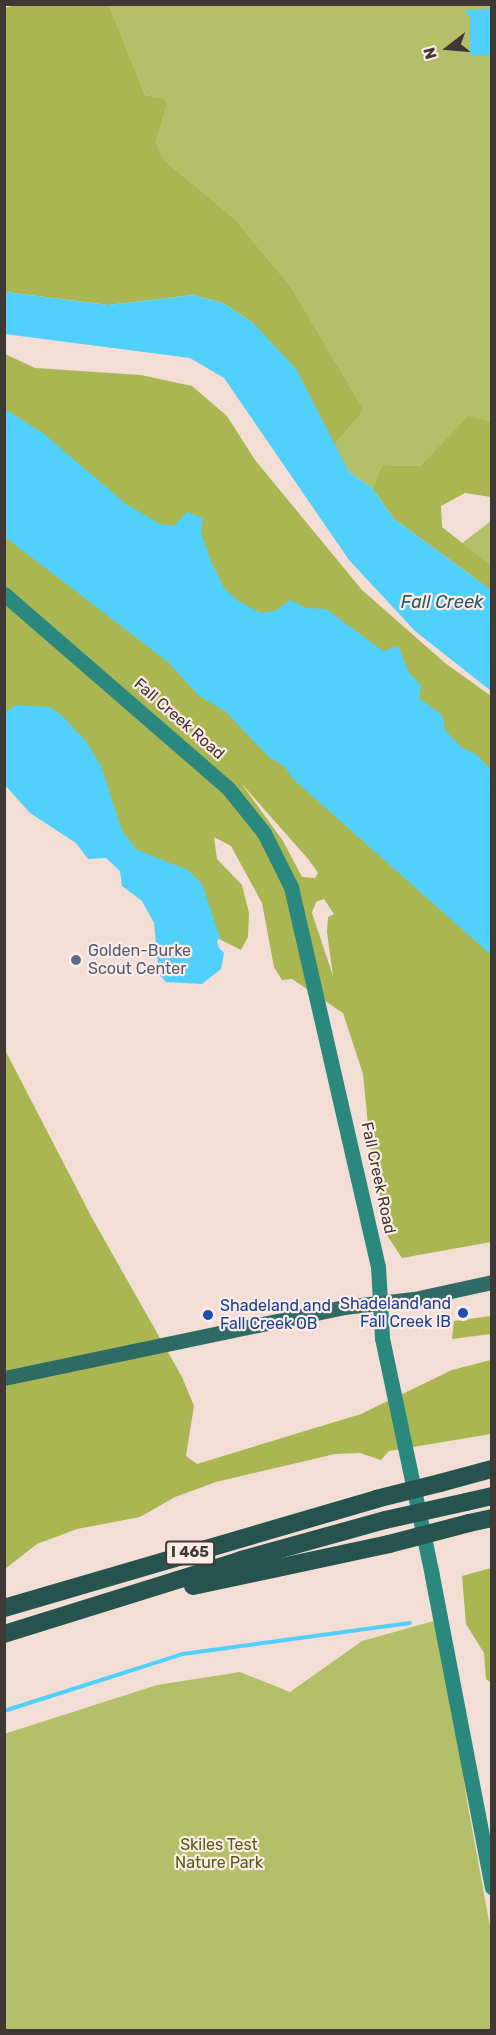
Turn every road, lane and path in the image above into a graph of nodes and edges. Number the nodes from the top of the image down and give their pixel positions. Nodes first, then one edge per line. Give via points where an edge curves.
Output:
1 (4, 594) edge
2 (492, 1282) edge
3 (380, 1304) junction
4 (4, 1378) edge
5 (492, 1469) edge
6 (492, 1497) edge
7 (492, 1518) edge
8 (111, 1602) junction
9 (4, 1608) edge
10 (4, 1634) edge
11 (492, 1887) edge

1 - 3 main road, Fall Creek Road via 204,765 245,807 275,852 295,897 307,943 378,1266
2 - 3 main road
3 - 4 main road via 344,1307
3 - 11 main road, Fall Creek Road via 382,1338
5 - 9 highway, I 465, bridge
6 - 8 highway, I 465, bridge via 385,1520
7 - 8 highway, bridge via 389,1544
8 - 10 highway, I 465

